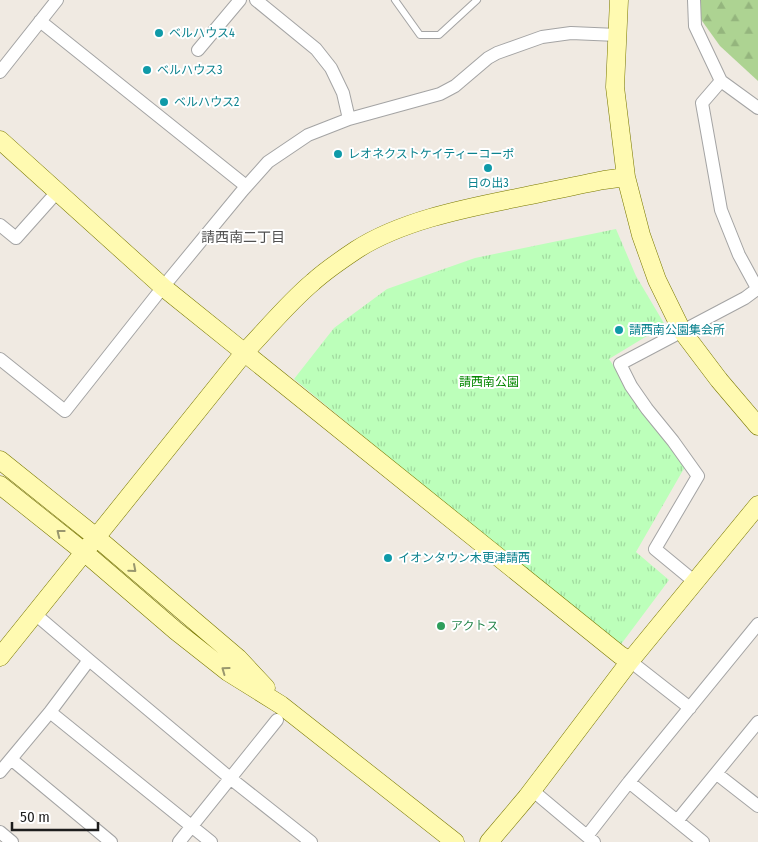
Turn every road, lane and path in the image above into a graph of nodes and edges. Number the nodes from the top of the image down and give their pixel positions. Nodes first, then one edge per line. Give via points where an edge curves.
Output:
1 (57, 0) edge
2 (240, 0) edge
3 (256, 0) edge
4 (395, 0) edge
5 (477, 0) edge
6 (619, 0) edge
7 (694, 0) edge
8 (40, 22) junction
9 (617, 35) junction
10 (198, 50) dead end
11 (0, 72) edge
12 (721, 82) junction
13 (758, 108) edge
14 (349, 119) junction
15 (0, 140) edge
16 (626, 177) junction
17 (246, 186) junction
18 (57, 192) junction
19 (0, 225) edge
20 (162, 287) junction
21 (758, 289) edge
22 (682, 331) junction
23 (244, 354) junction
24 (0, 359) edge
25 (758, 426) edge
26 (0, 460) edge
27 (0, 485) edge
28 (758, 505) edge
29 (96, 537) junction
30 (84, 552) junction
31 (695, 582) junction
32 (35, 614) junction
33 (758, 624) edge
34 (0, 657) edge
35 (89, 660) junction
36 (630, 661) junction
37 (690, 708) junction
38 (50, 712) junction
39 (279, 713) junction
40 (758, 722) edge
41 (11, 759) junction
42 (0, 772) edge
43 (717, 774) junction
44 (230, 778) junction
45 (629, 782) junction
46 (532, 790) junction
47 (758, 806) edge
48 (677, 821) junction
49 (191, 826) junction
50 (0, 832) edge
51 (591, 839) edge
52 (12, 842) edge
53 (111, 842) edge
54 (179, 842) edge
55 (211, 842) edge
56 (311, 842) edge
57 (454, 842) edge
58 (489, 842) edge
59 (702, 842) edge

1 - 8 street
2 - 10 street
3 - 14 street via 316,49 331,68 343,93
4 - 5 lane via 420,35 439,35
6 - 9 street
7 - 12 street via 695,26
8 - 11 street
8 - 17 street
9 - 14 street via 571,33 542,37 488,58 456,86 440,94
9 - 16 street via 615,86
12 - 13 street
12 - 21 street via 702,103 721,210 739,255
14 - 17 street via 308,135 268,162
15 - 18 street
16 - 22 street via 641,235
16 - 23 street via 464,208 383,236 357,249 312,282
17 - 20 street
18 - 19 street via 16,238
18 - 20 street
20 - 23 street
20 - 24 street via 65,411
21 - 22 street
22 - 25 street
22 - 31 street via 620,364 647,409 698,476 655,548
23 - 29 street
23 - 36 street
26 - 29 street
30 -> 27 street
28 - 31 street
29 - 30 street
29 -> 39 street via 238,658
30 - 32 street
39 -> 30 street
31 - 36 street
32 - 34 street
32 - 35 street
33 - 37 street
35 - 38 street
35 - 44 street
36 - 37 street
36 - 46 street
37 - 45 street
38 - 41 street
38 - 49 street
39 - 44 street
39 - 57 street
40 - 43 street
41 - 42 street
41 - 53 street
43 - 47 street
43 - 48 street
44 - 49 street
44 - 56 street
45 - 48 street
45 - 51 street
46 - 51 street
46 - 58 street
48 - 59 street
49 - 54 street
49 - 55 street
50 - 52 street

